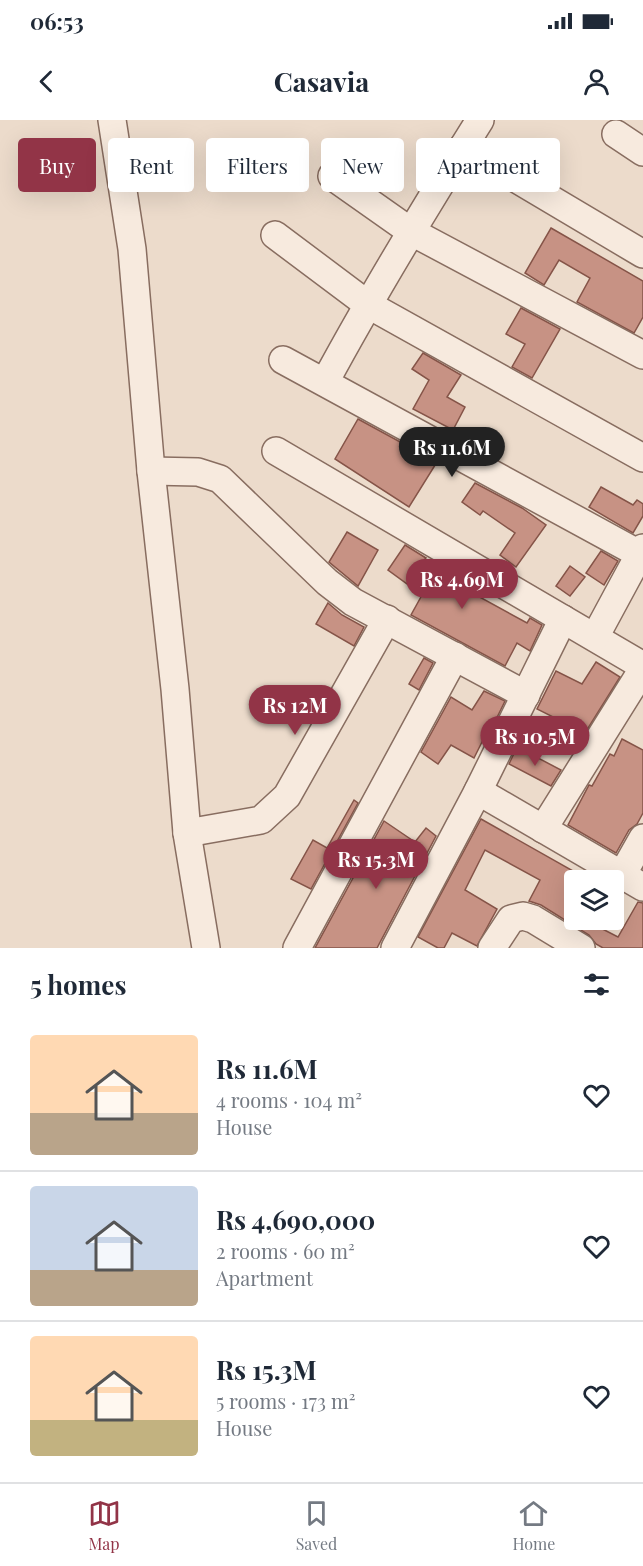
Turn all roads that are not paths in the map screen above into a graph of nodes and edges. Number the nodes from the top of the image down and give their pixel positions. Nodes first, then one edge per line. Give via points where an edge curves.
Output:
1 (112, 120) edge
2 (480, 120) edge
3 (616, 134) dead end
4 (469, 138) edge
5 (643, 153) edge
6 (355, 192) edge
7 (435, 192) edge
8 (539, 192) edge
9 (410, 231) junction
10 (275, 235) dead end
11 (643, 254) edge
12 (367, 304) junction
13 (643, 355) edge
14 (283, 360) dead end
15 (325, 382) junction
16 (276, 451) dead end
17 (643, 458) edge
18 (151, 471) junction
19 (642, 553) edge
20 (387, 619) junction
21 (563, 619) junction
22 (595, 637) junction
23 (455, 656) junction
24 (643, 668) edge
25 (526, 695) junction
26 (478, 791) junction
27 (543, 829) junction
28 (188, 832) junction
29 (643, 838) edge
30 (632, 881) edge
31 (206, 948) edge
32 (297, 948) edge
33 (395, 948) edge
34 (492, 948) edge
35 (581, 948) edge

1 - 18 street via 132,249
2 - 4 street
3 - 5 street
6 - 9 street
7 - 9 street
8 - 11 street
9 - 12 street
9 - 13 street
10 - 12 street
12 - 15 street
12 - 17 street
14 - 15 street
15 - 19 street
16 - 21 street
18 - 20 street via 198,472 220,479 327,582 353,602
18 - 28 street
19 - 22 street
20 - 23 street
20 - 28 street via 287,796 261,820
21 - 22 street
21 - 25 street
22 - 24 street
23 - 25 street
23 - 32 street
24 - 27 street
25 - 26 street
26 - 27 street
26 - 33 street
27 - 30 street
28 - 31 street
29 - 30 street
34 - 35 street via 511,919 523,916

